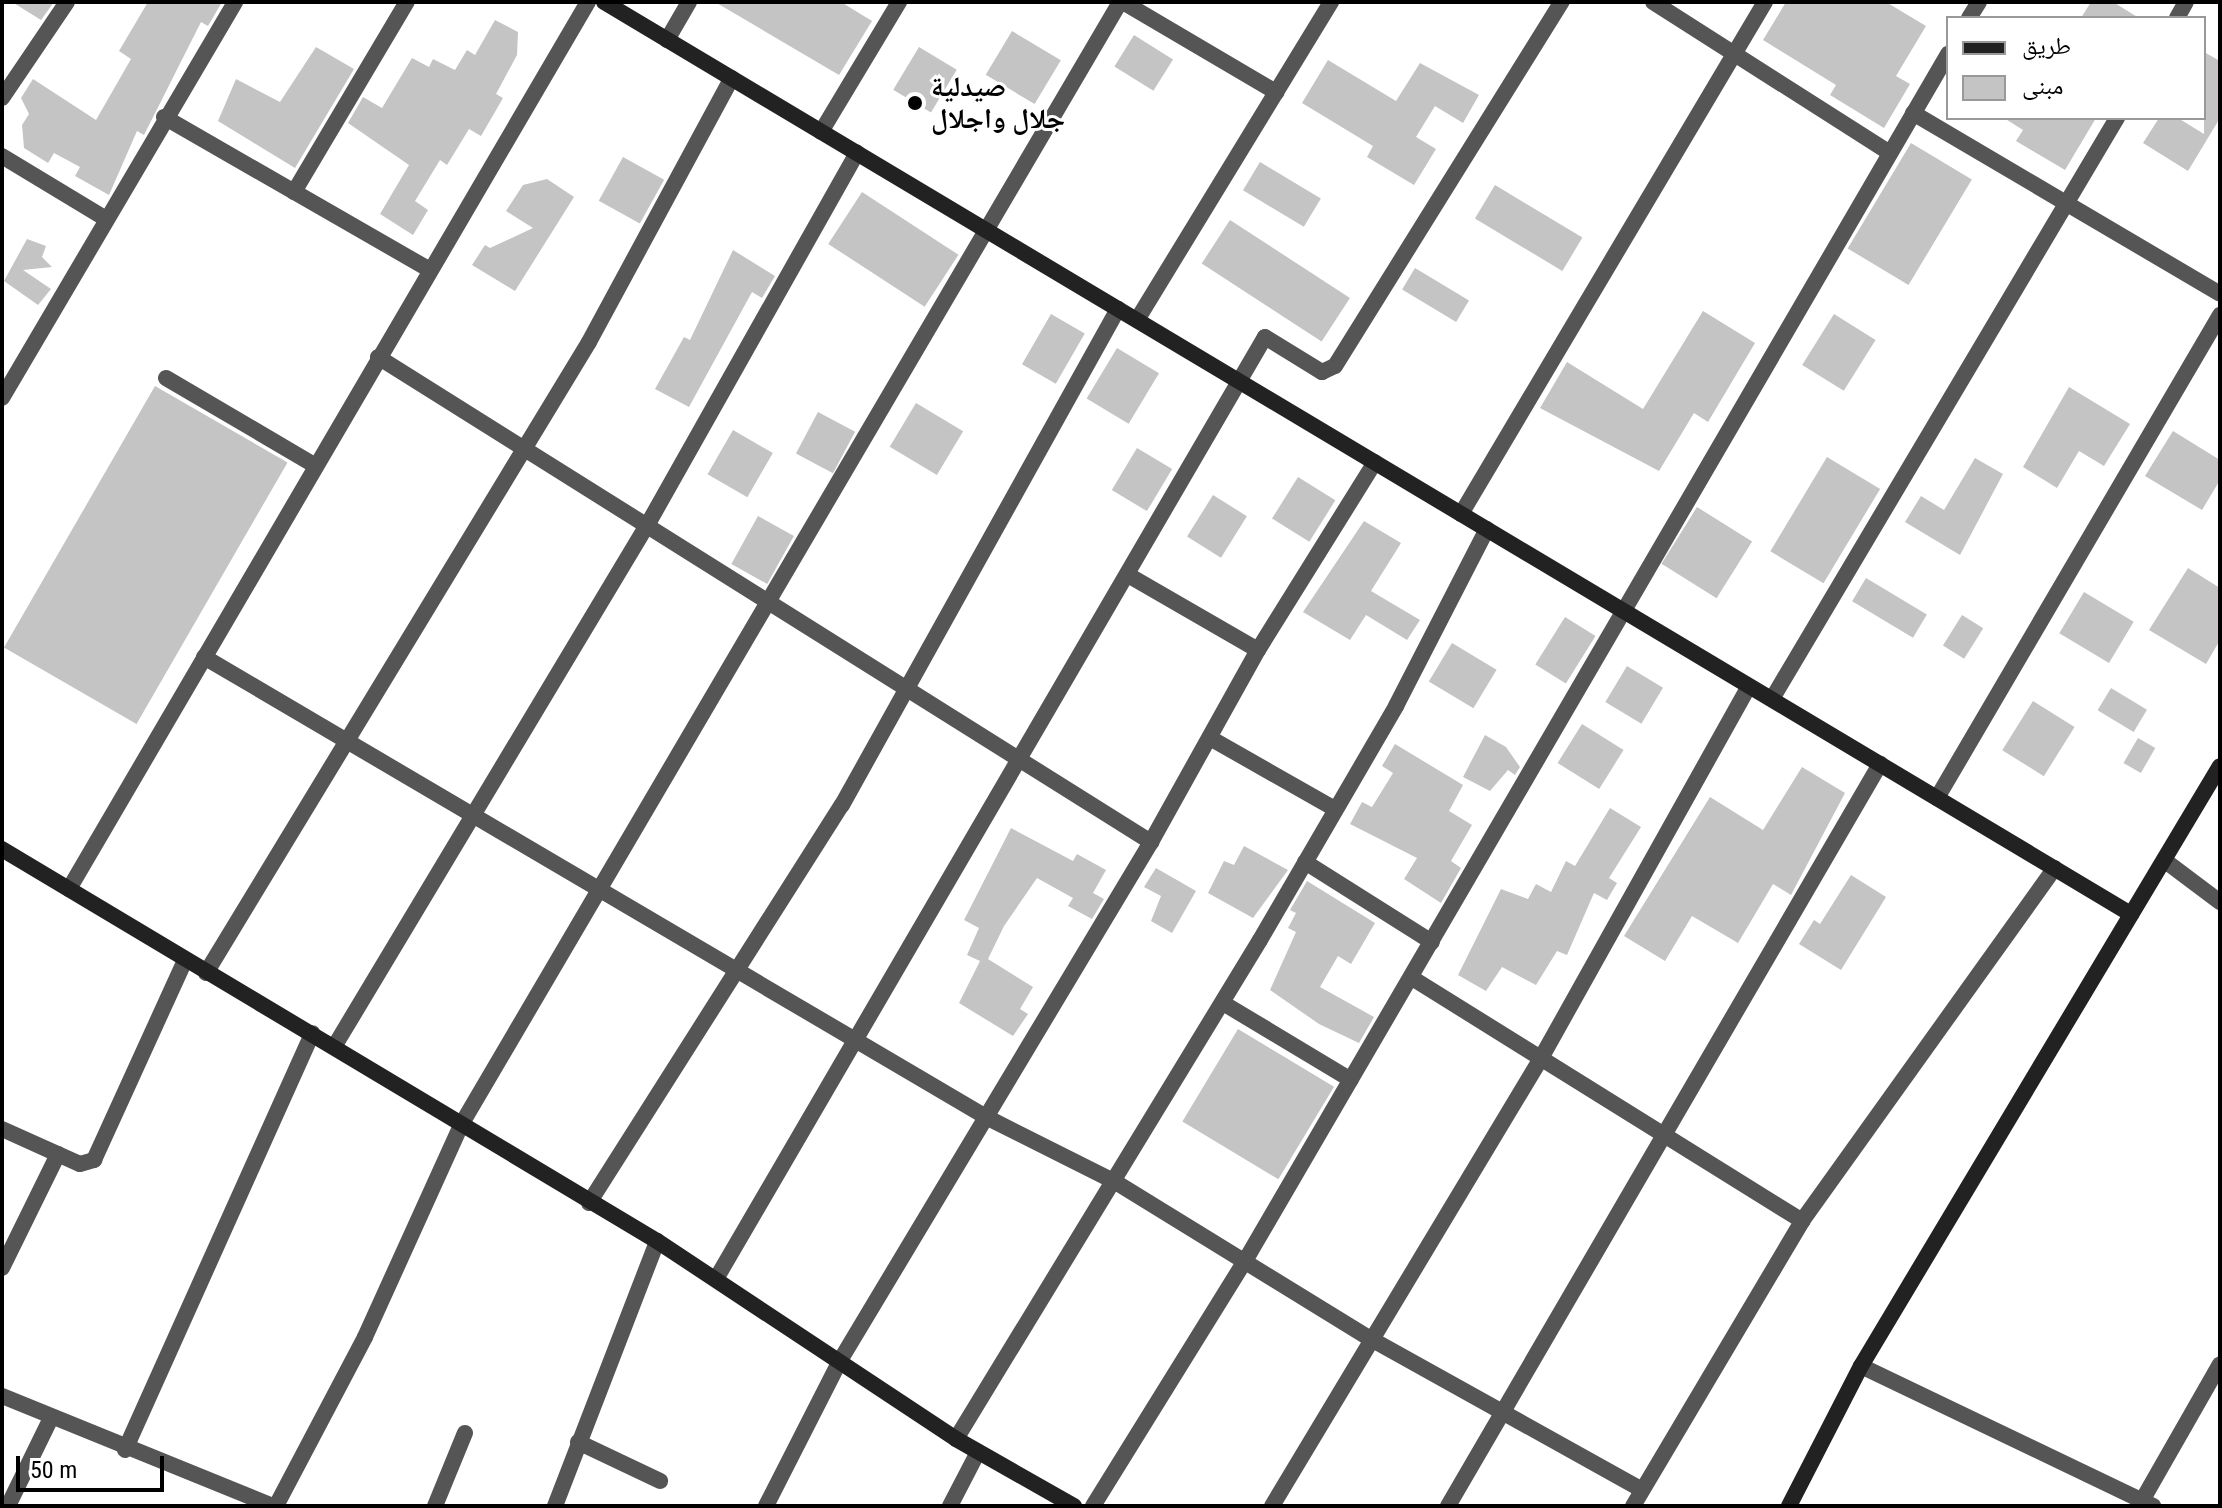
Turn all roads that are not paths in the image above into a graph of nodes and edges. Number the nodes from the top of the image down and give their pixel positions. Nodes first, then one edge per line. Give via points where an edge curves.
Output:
1 (67, 2) edge
2 (235, 2) edge
3 (407, 2) edge
4 (588, 2) edge
5 (604, 2) edge
6 (689, 2) edge
7 (899, 2) edge
8 (1121, 2) edge
9 (1331, 2) edge
10 (1562, 2) edge
11 (1653, 2) edge
12 (1765, 2) edge
13 (667, 40) junction
14 (1734, 54) junction
15 (1946, 57) edge
16 (732, 78) junction
17 (1276, 92) junction
18 (2, 98) edge
19 (1913, 113) junction
20 (164, 117) junction
21 (2116, 120) edge
22 (821, 132) junction
23 (857, 153) junction
24 (1890, 153) junction
25 (2, 156) edge
26 (294, 192) junction
27 (2066, 204) junction
28 (106, 219) junction
29 (985, 230) junction
30 (428, 269) junction
31 (2220, 294) edge
32 (1118, 309) junction
33 (2220, 315) edge
34 (1137, 320) junction
35 (378, 357) junction
36 (166, 378) dead end
37 (1237, 380) junction
38 (2, 398) edge
39 (524, 446) junction
40 (1375, 462) junction
41 (316, 466) junction
42 (1461, 514) junction
43 (649, 522) junction
44 (1487, 529) junction
45 (1128, 575) junction
46 (771, 600) junction
47 (1621, 609) junction
48 (1258, 650) junction
49 (204, 657) junction
50 (1749, 686) junction
51 (905, 688) junction
52 (1772, 699) junction
53 (348, 737) junction
54 (1210, 738) junction
55 (1018, 759) junction
56 (1880, 764) junction
57 (2220, 766) edge
58 (1937, 798) junction
59 (1335, 809) junction
60 (473, 810) junction
61 (1151, 842) junction
62 (2, 849) edge
63 (2164, 860) junction
64 (1305, 862) junction
65 (2055, 868) junction
66 (603, 888) junction
67 (69, 889) junction
68 (2220, 902) edge
69 (2131, 914) junction
70 (1432, 942) junction
71 (185, 960) junction
72 (733, 970) junction
73 (206, 973) junction
74 (1412, 978) junction
75 (1223, 1003) junction
76 (312, 1033) junction
77 (856, 1040) junction
78 (334, 1047) junction
79 (1540, 1060) junction
80 (1351, 1080) junction
81 (988, 1118) junction
82 (461, 1125) junction
83 (2, 1129) edge
84 (1665, 1132) junction
85 (58, 1154) junction
86 (1117, 1183) junction
87 (589, 1203) junction
88 (1802, 1221) junction
89 (657, 1241) junction
90 (1245, 1261) junction
91 (2, 1268) edge
92 (716, 1279) junction
93 (1371, 1339) junction
94 (841, 1359) junction
95 (2220, 1364) edge
96 (1861, 1366) junction
97 (2, 1396) edge
98 (1503, 1415) junction
99 (51, 1418) junction
100 (465, 1433) dead end
101 (956, 1439) junction
102 (578, 1442) junction
103 (125, 1450) junction
104 (978, 1452) junction
105 (660, 1481) dead end
106 (1642, 1490) junction
107 (2144, 1504) edge
108 (8, 1506) edge
109 (275, 1506) edge
110 (435, 1506) edge
111 (555, 1506) edge
112 (766, 1506) edge
113 (950, 1506) edge
114 (1074, 1506) edge
115 (1093, 1506) edge
116 (1272, 1506) edge
117 (1448, 1506) edge
118 (1633, 1506) edge
119 (1789, 1506) edge

1 - 18 street
2 - 20 street
3 - 26 street
4 - 30 street
5 - 13 street
6 - 13 street
7 - 22 street
8 - 17 street
8 - 29 street
9 - 17 street
10 - 37 street via 1335,366 1322,372 1265,337
11 - 14 street
12 - 14 street
13 - 16 street
14 - 24 street
14 - 42 street
15 - 19 street
16 - 22 street
16 - 39 street
17 - 34 street
19 - 24 street
19 - 27 street
20 - 26 street
20 - 28 street
21 - 27 street
22 - 23 street
23 - 29 street
23 - 43 street
24 - 47 street
25 - 28 street
26 - 30 street
27 - 31 street
27 - 52 street
28 - 38 street
29 - 32 street
29 - 46 street
30 - 35 street
32 - 34 street
32 - 51 street
33 - 58 street
34 - 37 street
35 - 39 street
35 - 41 street
36 - 41 street
37 - 40 street
37 - 45 street
39 - 43 street
39 - 53 street
40 - 42 street
40 - 48 street
41 - 49 street
42 - 44 street
43 - 46 street
43 - 60 street
44 - 47 street
44 - 59 street via 1396,706
45 - 48 street
45 - 55 street
46 - 51 street
46 - 66 street
47 - 50 street
47 - 70 street
48 - 54 street
49 - 53 street
49 - 67 street
50 - 52 street
50 - 79 street
51 - 55 street
51 - 72 street via 842,805
52 - 56 street
53 - 60 street
53 - 73 street
54 - 59 street
54 - 61 street
55 - 61 street
55 - 77 street
56 - 58 street
56 - 84 street
57 - 63 street
58 - 65 street
59 - 64 street
60 - 66 street
60 - 78 street
61 - 81 street
62 - 67 street
63 - 68 street
63 - 69 street
64 - 70 street
64 - 75 street
65 - 69 street
65 - 88 street
66 - 72 street
66 - 82 street
67 - 71 street
69 - 96 street
70 - 74 street
71 - 73 street
71 - 85 street via 94,1160 86,1165
72 - 77 street
72 - 87 street
73 - 76 street
74 - 79 street
74 - 80 street
75 - 80 street
75 - 86 street
76 - 78 street
76 - 103 street
77 - 81 street
77 - 92 street
78 - 82 street
79 - 84 street
79 - 93 street
80 - 90 street
81 - 86 street
81 - 94 street
82 - 87 street
82 - 109 street via 365,1337
83 - 85 street
84 - 88 street
84 - 98 street
85 - 91 street
86 - 90 street
86 - 101 street
87 - 89 street
88 - 106 street
89 - 92 street
89 - 102 street
90 - 93 street
90 - 115 street
92 - 94 street
93 - 98 street
93 - 116 street
94 - 101 street
94 - 112 street
95 - 107 street
96 - 107 street
96 - 119 street
97 - 99 street
98 - 106 street
98 - 117 street
99 - 103 street
99 - 108 street
100 - 110 street
101 - 104 street
102 - 105 street
102 - 111 street
103 - 109 street
104 - 113 street
104 - 114 street
106 - 118 street

